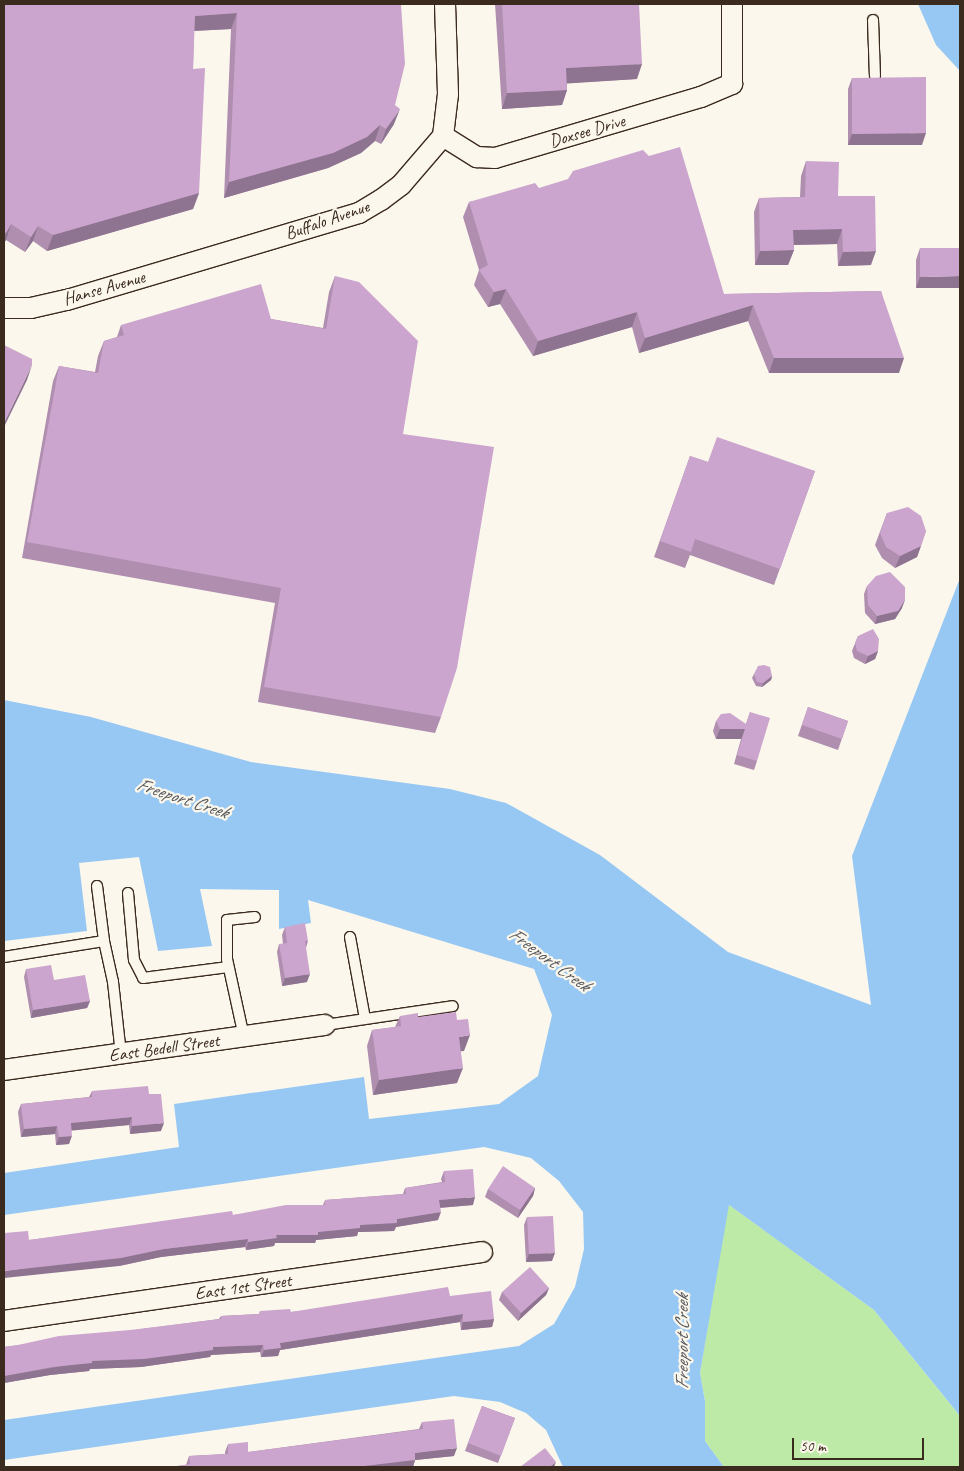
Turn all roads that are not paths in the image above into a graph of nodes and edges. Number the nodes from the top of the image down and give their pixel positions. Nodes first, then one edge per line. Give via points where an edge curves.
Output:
1 (445, 4) edge
2 (732, 4) edge
3 (873, 20) dead end
4 (875, 76) edge
5 (443, 136) junction
6 (203, 259) joint
7 (4, 308) edge
8 (97, 886) dead end
9 (128, 893) dead end
10 (255, 918) dead end
11 (350, 937) dead end
12 (104, 941) junction
13 (4, 957) edge
14 (228, 967) junction
15 (453, 1006) dead end
16 (364, 1019) junction
17 (325, 1025) joint
18 (244, 1037) junction
19 (120, 1054) junction
20 (4, 1070) edge
21 (482, 1252) dead end
22 (4, 1321) edge

1 - 5 street via 448,94
2 - 5 street, Doxsee Drive via 732,84 701,97 495,158 478,157
3 - 4 lane
5 - 6 street, Buffalo Avenue via 401,185 359,213
6 - 7 street, Hanse Avenue via 66,300 31,308
8 - 12 lane
9 - 14 lane via 134,960 142,978
10 - 14 lane via 227,920
11 - 16 lane
12 - 13 lane
12 - 19 lane via 113,982
14 - 18 lane
15 - 16 lane
16 - 17 lane
17 - 18 street, East Bedell Street
18 - 19 street, East Bedell Street
19 - 20 street, East Bedell Street
21 - 22 street, East 1st Street

